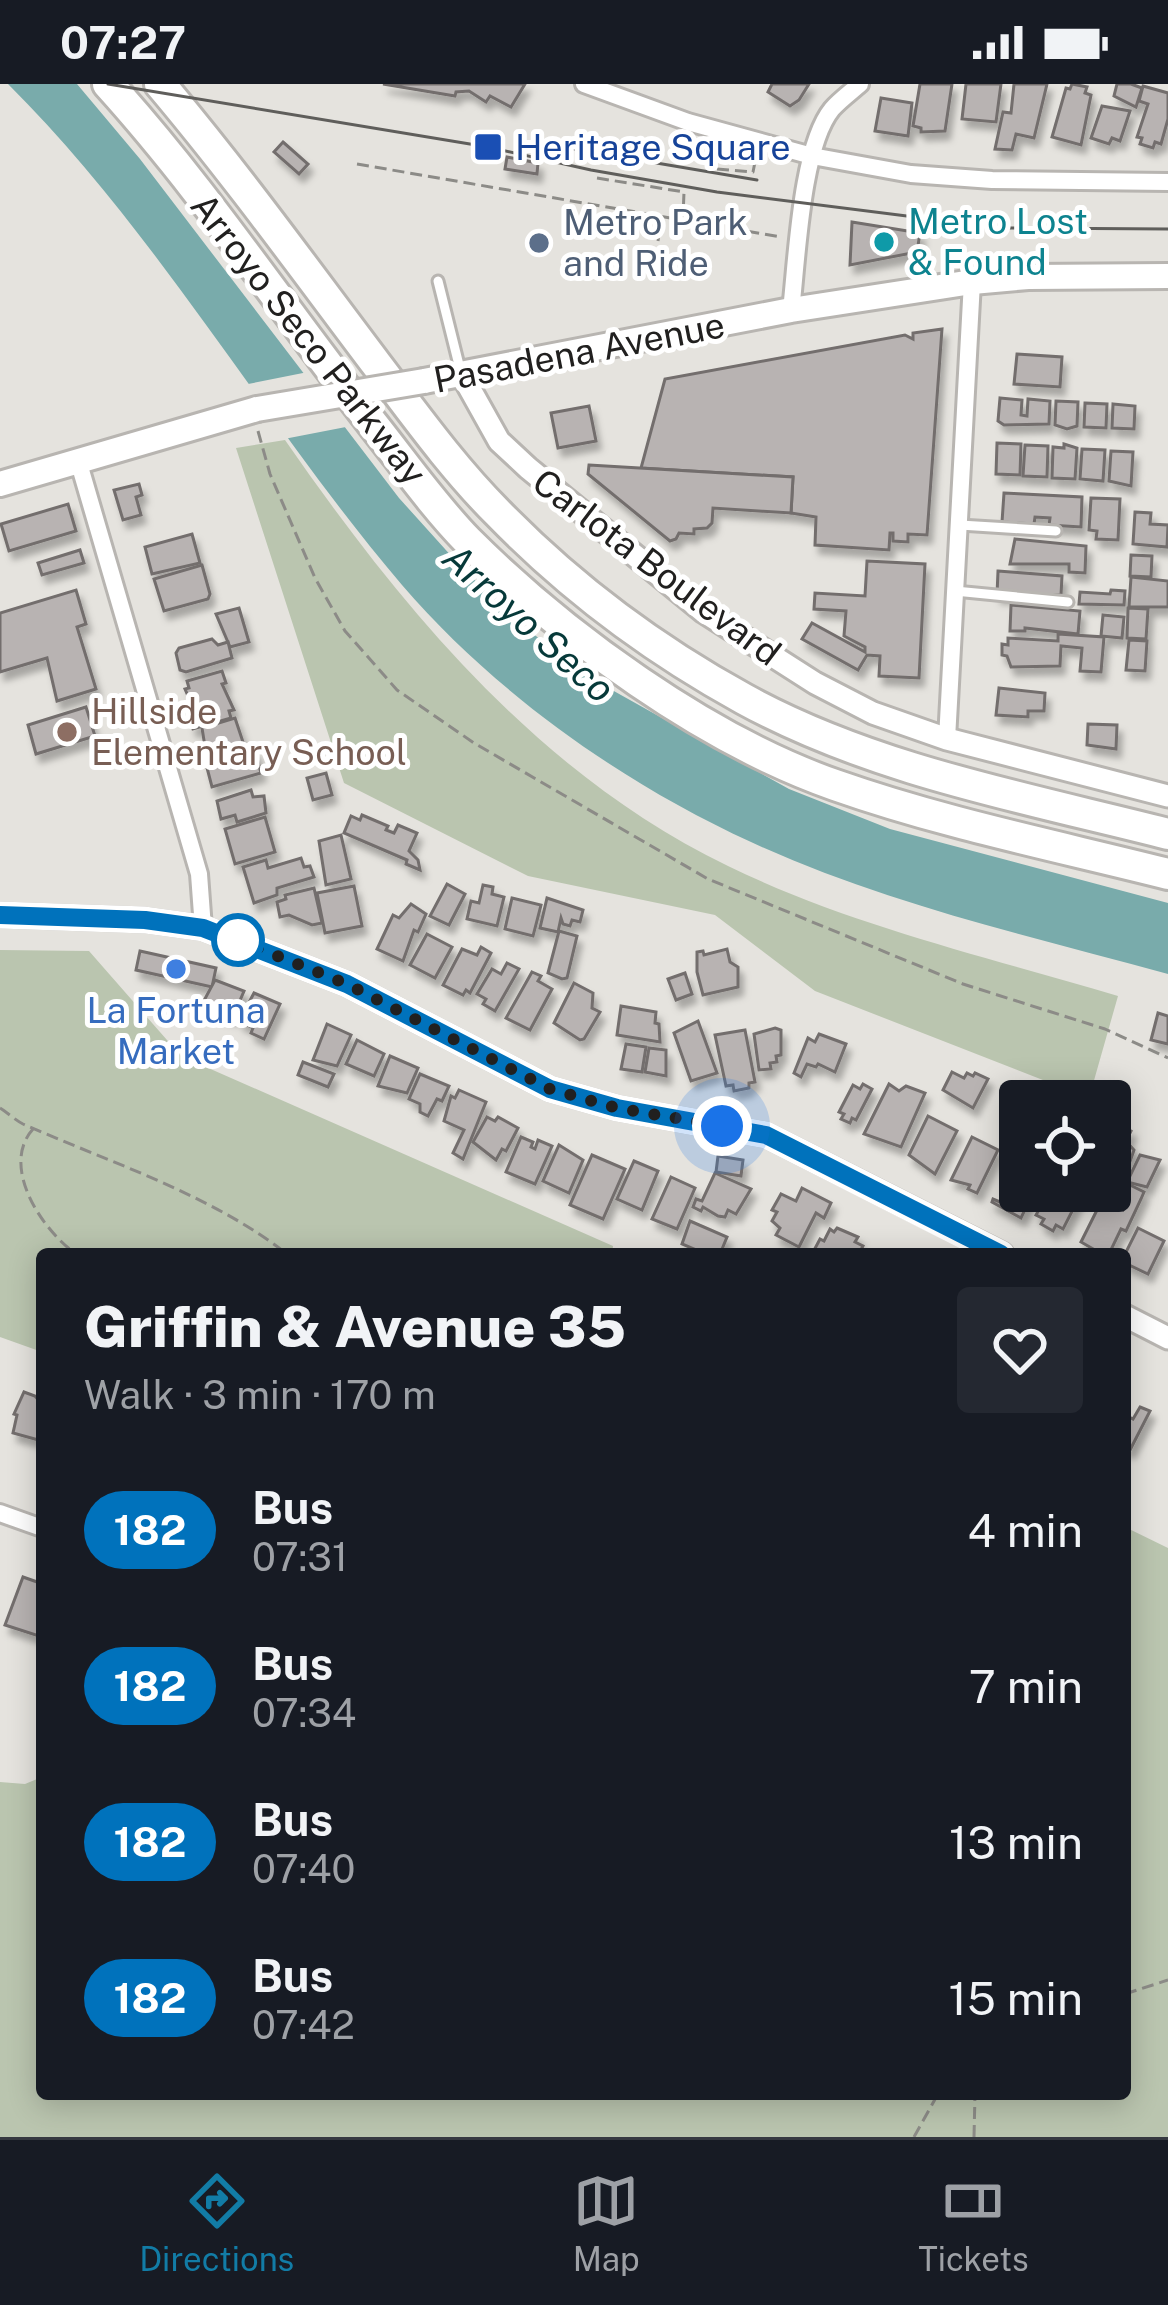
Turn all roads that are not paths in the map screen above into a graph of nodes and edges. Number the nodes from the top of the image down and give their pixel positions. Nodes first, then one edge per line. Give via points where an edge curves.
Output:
1 (107, 84) edge
2 (160, 84) edge
3 (584, 84) edge
4 (860, 84) edge
5 (812, 157) junction
6 (1168, 182) edge
7 (1168, 276) edge
8 (439, 281) dead end
9 (972, 282) junction
10 (791, 310) junction
11 (461, 373) junction
12 (78, 460) junction
13 (0, 484) edge
14 (958, 525) junction
15 (1056, 531) dead end
16 (955, 591) junction
17 (1068, 602) dead end
18 (947, 740) junction
19 (1168, 796) edge
20 (1168, 834) edge
21 (1168, 874) edge
22 (0, 915) edge
23 (203, 928) junction
24 (990, 1248) edge
25 (1131, 1319) edge
26 (1168, 1338) edge
27 (0, 1513) edge
28 (36, 1526) edge

1 - 21 highway, Arroyo Seco Parkway via 466,538 568,628 714,728 832,784
2 - 20 highway, Arroyo Seco Parkway via 423,426 482,495 609,613 747,701 850,746
3 - 5 street
4 - 5 street via 832,110
5 - 6 street via 992,180
5 - 10 street
7 - 9 main road, Pasadena Avenue
8 - 11 lane
9 - 10 main road, Pasadena Avenue
9 - 14 street
10 - 11 main road, Pasadena Avenue
11 - 12 main road, Pasadena Avenue, bridge via 254,410
11 - 18 street, Carlota Boulevard via 499,441 704,612 815,683
12 - 13 main road, Pasadena Avenue
12 - 23 street via 199,874
14 - 15 lane
14 - 16 street
16 - 17 lane
16 - 18 street
18 - 19 street, Carlota Boulevard
22 - 23 street
23 - 24 street via 347,984 550,1089 766,1135
25 - 26 street
27 - 28 street

